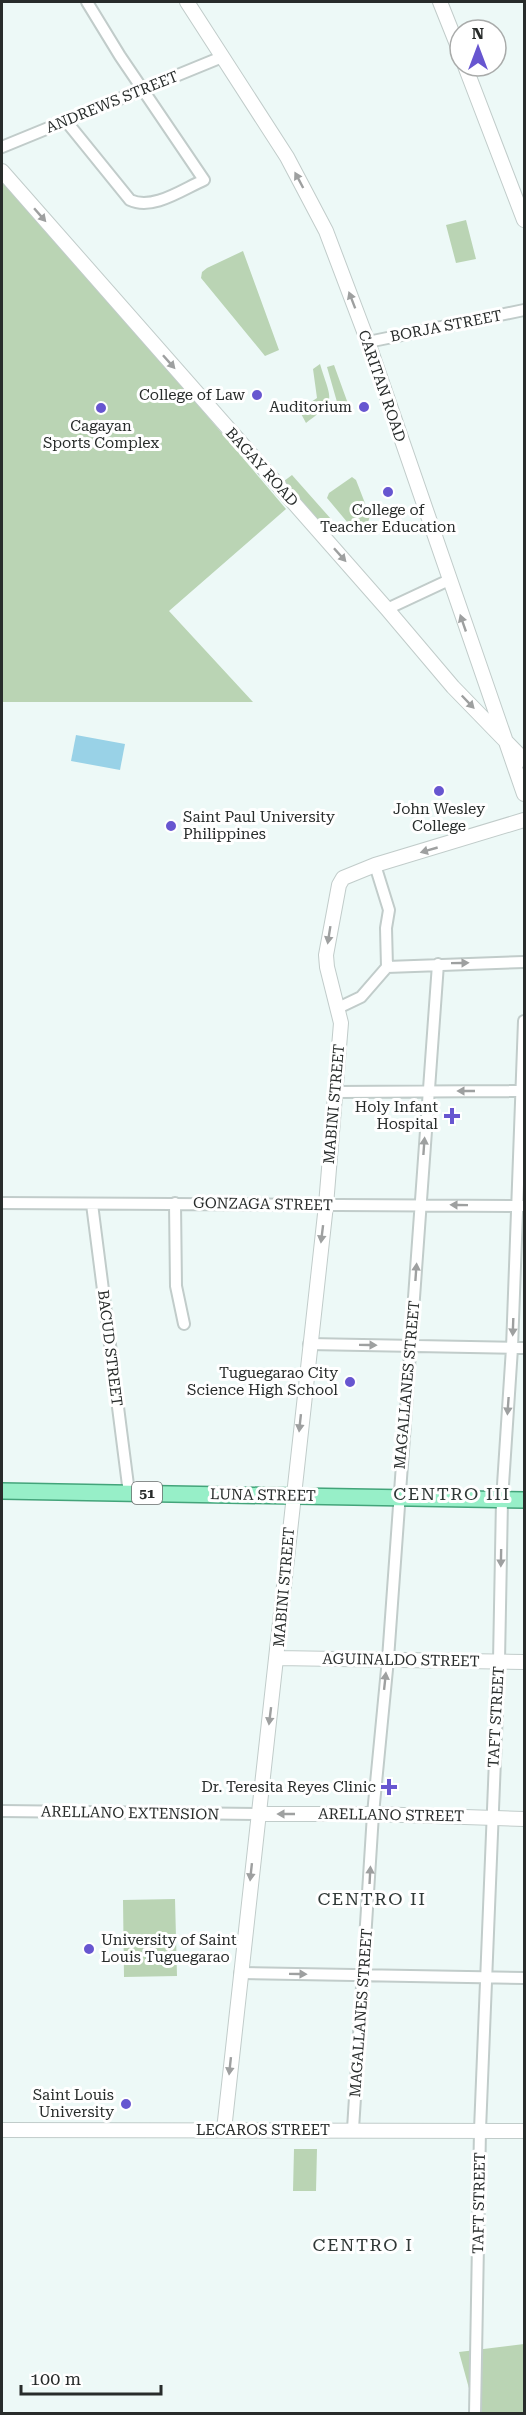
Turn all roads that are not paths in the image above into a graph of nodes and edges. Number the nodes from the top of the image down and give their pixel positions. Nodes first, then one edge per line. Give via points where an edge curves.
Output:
1 (87, 2) edge
2 (188, 2) edge
3 (441, 2) edge
4 (448, 20) edge
5 (222, 57) junction
6 (470, 78) edge
7 (143, 90) junction
8 (66, 121) junction
9 (2, 147) edge
10 (2, 171) edge
11 (525, 220) edge
12 (525, 310) edge
13 (368, 342) junction
14 (449, 580) junction
15 (387, 609) junction
16 (503, 738) junction
17 (525, 760) edge
18 (525, 794) edge
19 (525, 820) edge
20 (375, 866) junction
21 (525, 962) edge
22 (438, 964) junction
23 (387, 967) junction
24 (338, 1008) junction
25 (525, 1021) edge
26 (523, 1091) edge
27 (335, 1092) junction
28 (428, 1092) junction
29 (2, 1203) edge
30 (175, 1203) junction
31 (92, 1204) junction
32 (421, 1204) junction
33 (326, 1205) junction
34 (521, 1206) edge
35 (184, 1324) dead end
36 (309, 1344) junction
37 (411, 1345) junction
38 (512, 1348) junction
39 (525, 1348) edge
40 (2, 1491) edge
41 (129, 1493) junction
42 (292, 1495) junction
43 (398, 1498) junction
44 (502, 1500) junction
45 (525, 1500) edge
46 (277, 1658) junction
47 (388, 1659) junction
48 (499, 1661) junction
49 (525, 1662) edge
50 (2, 1811) edge
51 (258, 1814) junction
52 (373, 1814) junction
53 (492, 1817) junction
54 (525, 1819) edge
55 (240, 1973) junction
56 (364, 1975) junction
57 (486, 1978) junction
58 (525, 1978) edge
59 (353, 2129) junction
60 (2, 2130) edge
61 (224, 2130) junction
62 (480, 2130) junction
63 (525, 2131) edge
64 (475, 2414) edge

1 - 7 street
2 - 5 main road, CARITAN ROAD
3 - 4 main road
5 - 7 street, ANDREWS STREET
13 -> 5 main road, CARITAN ROAD via 326,231 287,157
6 - 11 main road
7 - 8 street, ANDREWS STREET
7 - 8 street via 204,180 151,203 137,203 130,200
8 - 9 street, ANDREWS STREET
10 -> 15 main road, BAGAY ROAD
12 - 13 street, BORJA STREET
13 - 14 main road, CARITAN ROAD
14 - 15 street
16 -> 14 main road, CARITAN ROAD
15 -> 16 main road, BAGAY ROAD via 453,687
16 - 17 main road, BAGAY ROAD
16 - 18 main road, CARITAN ROAD
19 -> 20 main road
20 - 23 street via 389,910
20 -> 24 main road, MABINI STREET via 343,879 339,885 326,955
22 -> 21 street
22 - 23 street
22 - 28 street, MAGALLANES STREET
23 - 24 street via 361,997
24 - 27 main road, MABINI STREET
25 - 26 street, TAFT STREET
26 -> 28 street
26 - 34 street, TAFT STREET
27 - 28 street
27 - 33 main road, MABINI STREET
32 -> 28 street, MAGALLANES STREET
29 - 31 street, GONZAGA STREET
30 - 31 street, GONZAGA STREET
30 - 33 street, GONZAGA STREET
30 - 35 street via 177,1296
31 - 41 street, BACUD STREET
32 - 33 street, GONZAGA STREET
34 -> 32 street, GONZAGA STREET
37 -> 32 street, MAGALLANES STREET
33 -> 36 main road, MABINI STREET
34 -> 38 street, TAFT STREET
36 -> 37 street
36 -> 42 main road, MABINI STREET
37 - 38 street
37 - 43 street, MAGALLANES STREET
38 - 39 street
38 -> 44 street, TAFT STREET
40 - 41 main road, LUNA STREET / 51
41 - 42 main road, LUNA STREET / 51
42 - 43 main road, LUNA STREET / 51
42 - 46 main road, MABINI STREET
43 - 44 main road, LUNA STREET / 51
43 - 47 street, MAGALLANES STREET
44 - 45 main road, LUNA STREET / 51
44 -> 48 street, TAFT STREET
46 - 47 main road, AGUINALDO STREET
46 -> 51 main road, MABINI STREET
47 - 48 main road, AGUINALDO STREET
52 -> 47 street, MAGALLANES STREET
48 - 49 main road, AGUINALDO STREET
48 - 53 street, TAFT STREET
50 - 51 street, ARELLANO EXTENSION
52 -> 51 main road, ARELLANO STREET
51 -> 55 main road, MABINI STREET
52 - 53 main road, ARELLANO STREET
56 -> 52 street, MAGALLANES STREET
53 - 54 main road, ARELLANO STREET
53 - 57 street, TAFT STREET
55 -> 56 street
55 -> 61 main road, MABINI STREET
56 - 57 street
56 - 59 street, MAGALLANES STREET
57 - 58 street
57 - 62 street, TAFT STREET
59 - 61 main road, LECAROS STREET
59 - 62 main road, LECAROS STREET
60 - 61 main road, LECAROS STREET
62 - 63 main road, LECAROS STREET
62 - 64 street, TAFT STREET

